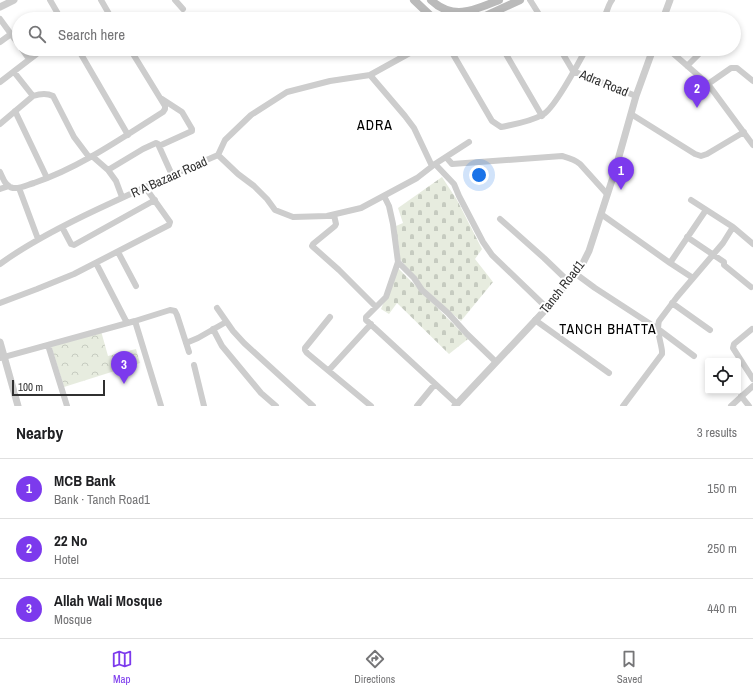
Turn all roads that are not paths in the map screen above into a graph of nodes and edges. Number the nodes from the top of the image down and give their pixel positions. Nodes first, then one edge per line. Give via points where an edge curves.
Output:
1 (14, 0) edge
2 (50, 0) edge
3 (100, 0) edge
4 (175, 0) edge
5 (414, 0) edge
6 (431, 0) edge
7 (499, 0) edge
8 (520, 0) edge
9 (530, 0) edge
10 (612, 0) edge
11 (670, 0) edge
12 (0, 7) edge
13 (183, 9) dead end
14 (57, 12) edge
15 (108, 12) edge
16 (427, 12) edge
17 (495, 12) edge
18 (538, 12) edge
19 (607, 12) edge
20 (666, 12) edge
21 (0, 19) edge
22 (11, 34) joint
23 (0, 42) edge
24 (26, 56) edge
25 (34, 56) edge
26 (82, 56) edge
27 (134, 56) edge
28 (404, 56) edge
29 (454, 56) edge
30 (507, 56) edge
31 (564, 56) edge
32 (582, 56) edge
33 (650, 56) edge
34 (676, 56) edge
35 (697, 56) edge
36 (29, 60) junction
37 (687, 66) junction
38 (573, 71) junction
39 (14, 72) junction
40 (370, 75) junction
41 (753, 81) edge
42 (0, 82) edge
43 (708, 84) junction
44 (33, 96) junction
45 (636, 96) junction
46 (160, 98) junction
47 (15, 111) junction
48 (631, 114) junction
49 (542, 116) junction
50 (0, 123) edge
51 (744, 132) junction
52 (128, 135) junction
53 (469, 142) dead end
54 (753, 145) edge
55 (159, 146) junction
56 (218, 155) junction
57 (90, 157) junction
58 (446, 157) junction
59 (434, 165) junction
60 (108, 170) junction
61 (0, 172) edge
62 (172, 175) junction
63 (47, 178) junction
64 (9, 186) junction
65 (145, 186) junction
66 (19, 188) junction
67 (0, 189) edge
68 (607, 194) junction
69 (384, 196) junction
70 (122, 197) junction
71 (155, 200) junction
72 (691, 200) dead end
73 (706, 210) junction
74 (334, 214) junction
75 (601, 214) junction
76 (500, 219) dead end
77 (62, 227) junction
78 (733, 227) junction
79 (687, 237) junction
80 (38, 239) junction
81 (753, 244) edge
82 (118, 252) junction
83 (713, 254) junction
84 (398, 262) junction
85 (96, 263) junction
86 (670, 263) junction
87 (0, 264) edge
88 (576, 274) junction
89 (693, 278) junction
90 (568, 282) junction
91 (136, 286) dead end
92 (751, 287) dead end
93 (0, 302) edge
94 (672, 303) junction
95 (376, 307) junction
96 (216, 308) dead end
97 (547, 308) junction
98 (330, 317) dead end
99 (535, 320) junction
100 (135, 321) junction
101 (226, 322) junction
102 (127, 323) junction
103 (371, 324) junction
104 (658, 329) junction
105 (752, 329) dead end
106 (213, 330) junction
107 (710, 330) dead end
108 (0, 342) edge
109 (186, 343) junction
110 (48, 345) junction
111 (189, 352) dead end
112 (694, 356) dead end
113 (2, 358) edge
114 (496, 362) junction
115 (194, 365) dead end
116 (329, 370) junction
117 (609, 373) dead end
118 (753, 379) edge
119 (435, 384) junction
120 (753, 386) edge
121 (741, 396) junction
122 (456, 405) edge
123 (18, 406) edge
124 (67, 406) edge
125 (161, 406) edge
126 (204, 406) edge
127 (275, 406) edge
128 (313, 406) edge
129 (371, 406) edge
130 (417, 406) edge
131 (623, 406) edge
132 (731, 406) edge
133 (749, 406) edge

1 - 12 street
2 - 14 street
3 - 15 street
4 - 13 street
5 - 16 main road
6 - 7 main road via 446,10 461,12
8 - 17 main road
9 - 18 street
10 - 19 street
11 - 20 street
21 - 22 street
22 - 23 street
24 - 36 street
25 - 36 street
26 - 52 street
27 - 46 street
28 - 40 street, R A Bazaar Road
29 - 49 street via 492,121 501,127
30 - 49 street
31 - 38 street, Adra Road
32 - 38 street
33 - 45 street, Tanch Road1
34 - 37 street
35 - 37 street
36 - 39 street
37 - 43 street
38 - 45 street, Adra Road
38 - 49 street via 553,105
39 - 42 street
39 - 44 street
40 - 56 street, R A Bazaar Road via 330,81 287,92 251,115 225,140
40 - 59 street via 414,128
41 - 43 street via 736,68 731,68
43 - 51 street
44 - 47 street
44 - 57 street via 53,96 74,137
45 - 48 street, Tanch Road1
46 - 52 street via 165,109
46 - 55 street via 182,112 192,131
47 - 50 street
47 - 63 street
48 - 51 street via 701,156
48 - 68 street, Tanch Road1
51 - 54 street
52 - 57 street
53 - 58 street
55 - 60 street via 155,143
55 - 62 street
56 - 62 street, R A Bazaar Road
56 - 74 street via 267,198 275,210 293,218
57 - 60 street
57 - 63 street
58 - 59 street
58 - 68 street via 452,164 562,156 576,160
59 - 69 street via 417,178
59 - 97 street via 454,184 482,242 492,255
60 - 70 street via 116,181
61 - 64 street
62 - 65 street, R A Bazaar Road
63 - 66 street
64 - 66 street
64 - 67 street
65 - 70 street, R A Bazaar Road
65 - 71 street
66 - 80 street
68 - 75 street, Tanch Road1
69 - 74 street via 361,208
69 - 84 street via 393,224
70 - 77 street, R A Bazaar Road
71 - 77 street via 74,245
71 - 82 street via 170,224
72 - 73 street
73 - 78 street
73 - 79 street
74 - 95 street via 336,226 312,246
75 - 86 street
75 - 88 street, Tanch Road1 via 589,251
76 - 90 street
77 - 80 street, R A Bazaar Road
78 - 81 street
78 - 83 street
79 - 83 street
79 - 86 street
80 - 87 street, R A Bazaar Road
82 - 85 street
82 - 91 street
83 - 89 street
83 - 92 street
84 - 95 street via 386,297
84 - 114 street via 422,290
85 - 93 street
85 - 102 street
86 - 89 street
88 - 90 street, Tanch Road1
88 - 104 street
89 - 94 street
90 - 97 street, Tanch Road1
94 - 104 street via 659,321
94 - 107 street
95 - 103 street via 366,317
96 - 101 street
97 - 99 street, Tanch Road1
98 - 116 street via 305,348 307,353
99 - 114 street, Tanch Road1
99 - 117 street
100 - 102 street
100 - 109 street via 170,310 175,311
100 - 125 street
101 - 106 street
101 - 128 street via 244,343
102 - 110 street
103 - 116 street
103 - 119 street
104 - 112 street
104 - 131 street via 662,354
105 - 118 street via 734,344 733,348
106 - 109 street
106 - 127 street via 222,346
108 - 113 street
109 - 111 street
110 - 113 street
110 - 124 street
113 - 123 street
114 - 122 street, Tanch Road1
115 - 126 street
116 - 129 street
119 - 122 street
119 - 130 street
120 - 121 street
121 - 132 street
121 - 133 street

